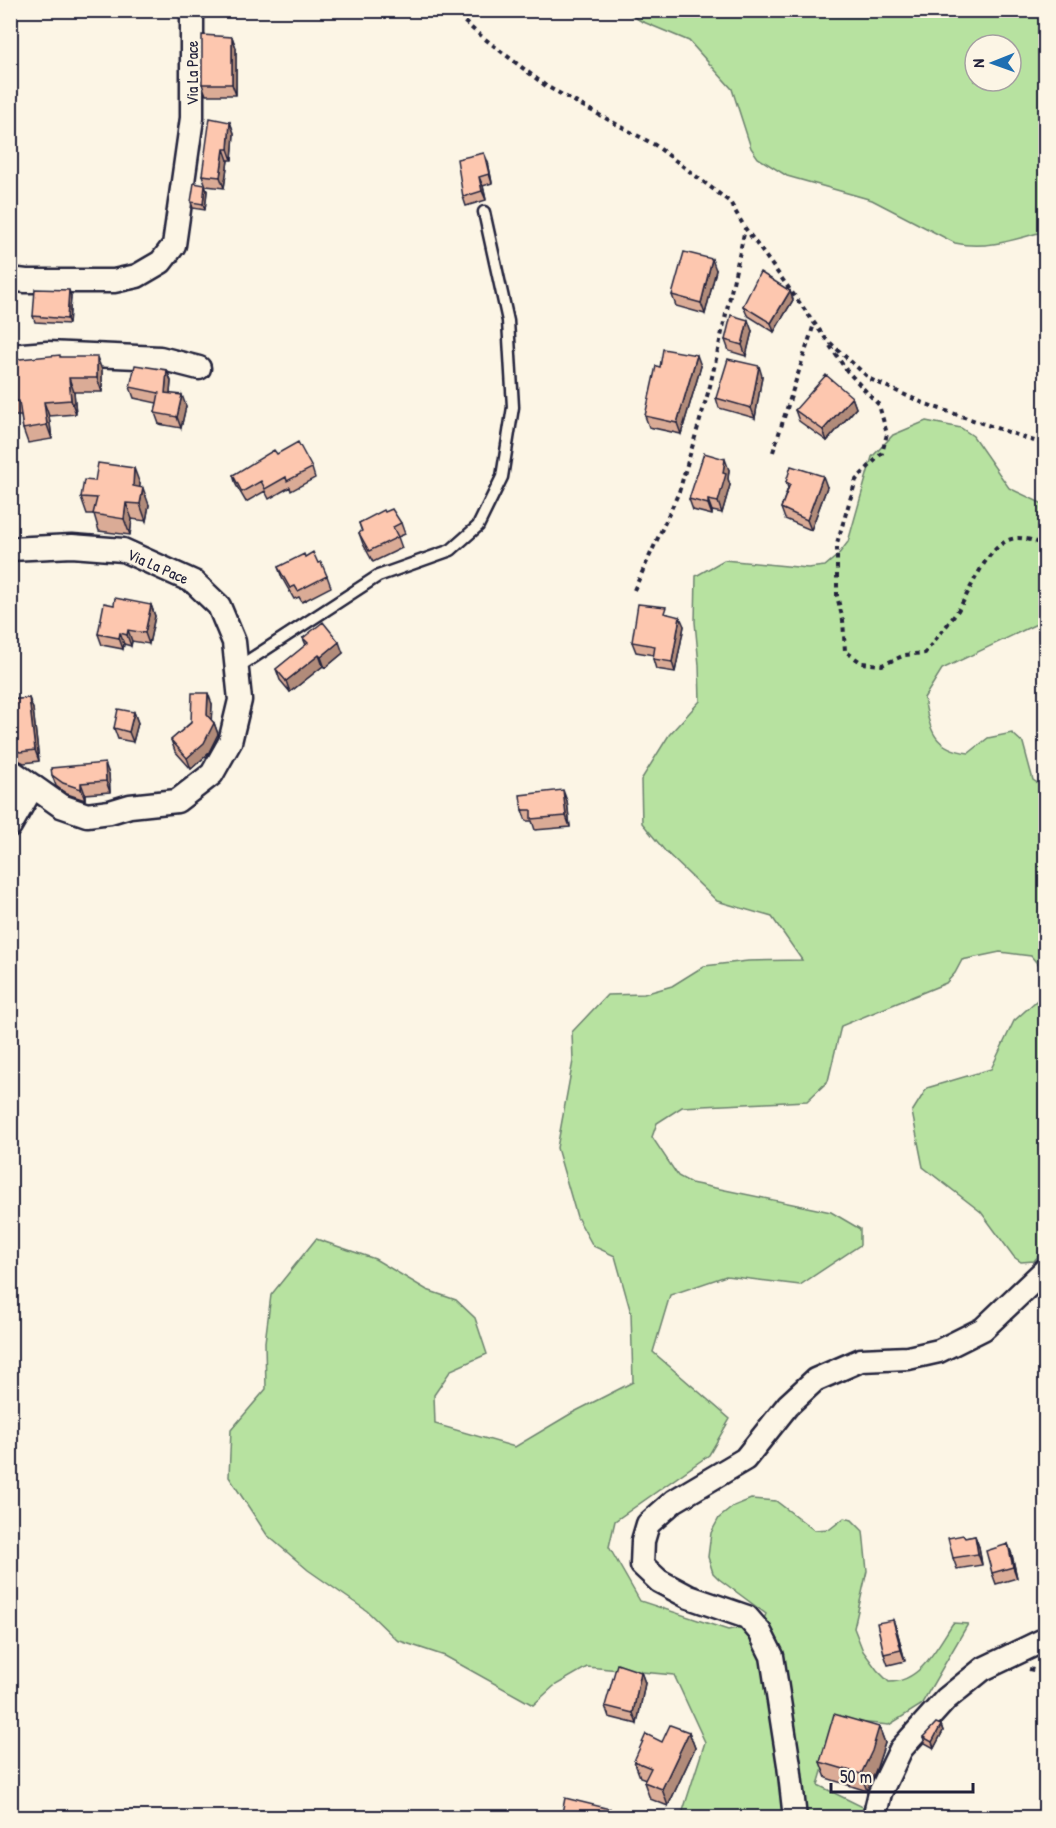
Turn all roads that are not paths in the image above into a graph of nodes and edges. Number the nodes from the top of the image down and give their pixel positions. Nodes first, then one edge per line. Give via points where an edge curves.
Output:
1 (192, 10) edge
2 (484, 212) dead end
3 (10, 279) edge
4 (10, 356) edge
5 (199, 368) dead end
6 (10, 549) edge
7 (237, 668) junction
8 (10, 770) edge
9 (33, 786) junction
10 (10, 826) edge
11 (1046, 1269) edge
12 (1046, 1639) edge
13 (795, 1818) edge
14 (874, 1818) edge

1 - 3 street, Via La Pace via 192,118 174,245 161,262 137,276 114,281
2 - 7 lane via 508,321 513,407 502,477 478,525 451,550 378,576
4 - 5 street via 47,353 160,358
6 - 7 street, Via La Pace via 72,546 123,550 194,582 219,606 234,642
7 - 9 street, Via La Pace via 240,700 230,742 212,774 177,801 87,815 61,806
8 - 9 street, Via La Pace
9 - 10 street
11 - 13 street via 983,1329 939,1351 908,1358 861,1360 815,1380 788,1405 745,1459 674,1501 648,1524 642,1565 659,1581 689,1597 747,1617 760,1632 772,1656
12 - 14 street via 983,1669 946,1699 901,1749 880,1793

